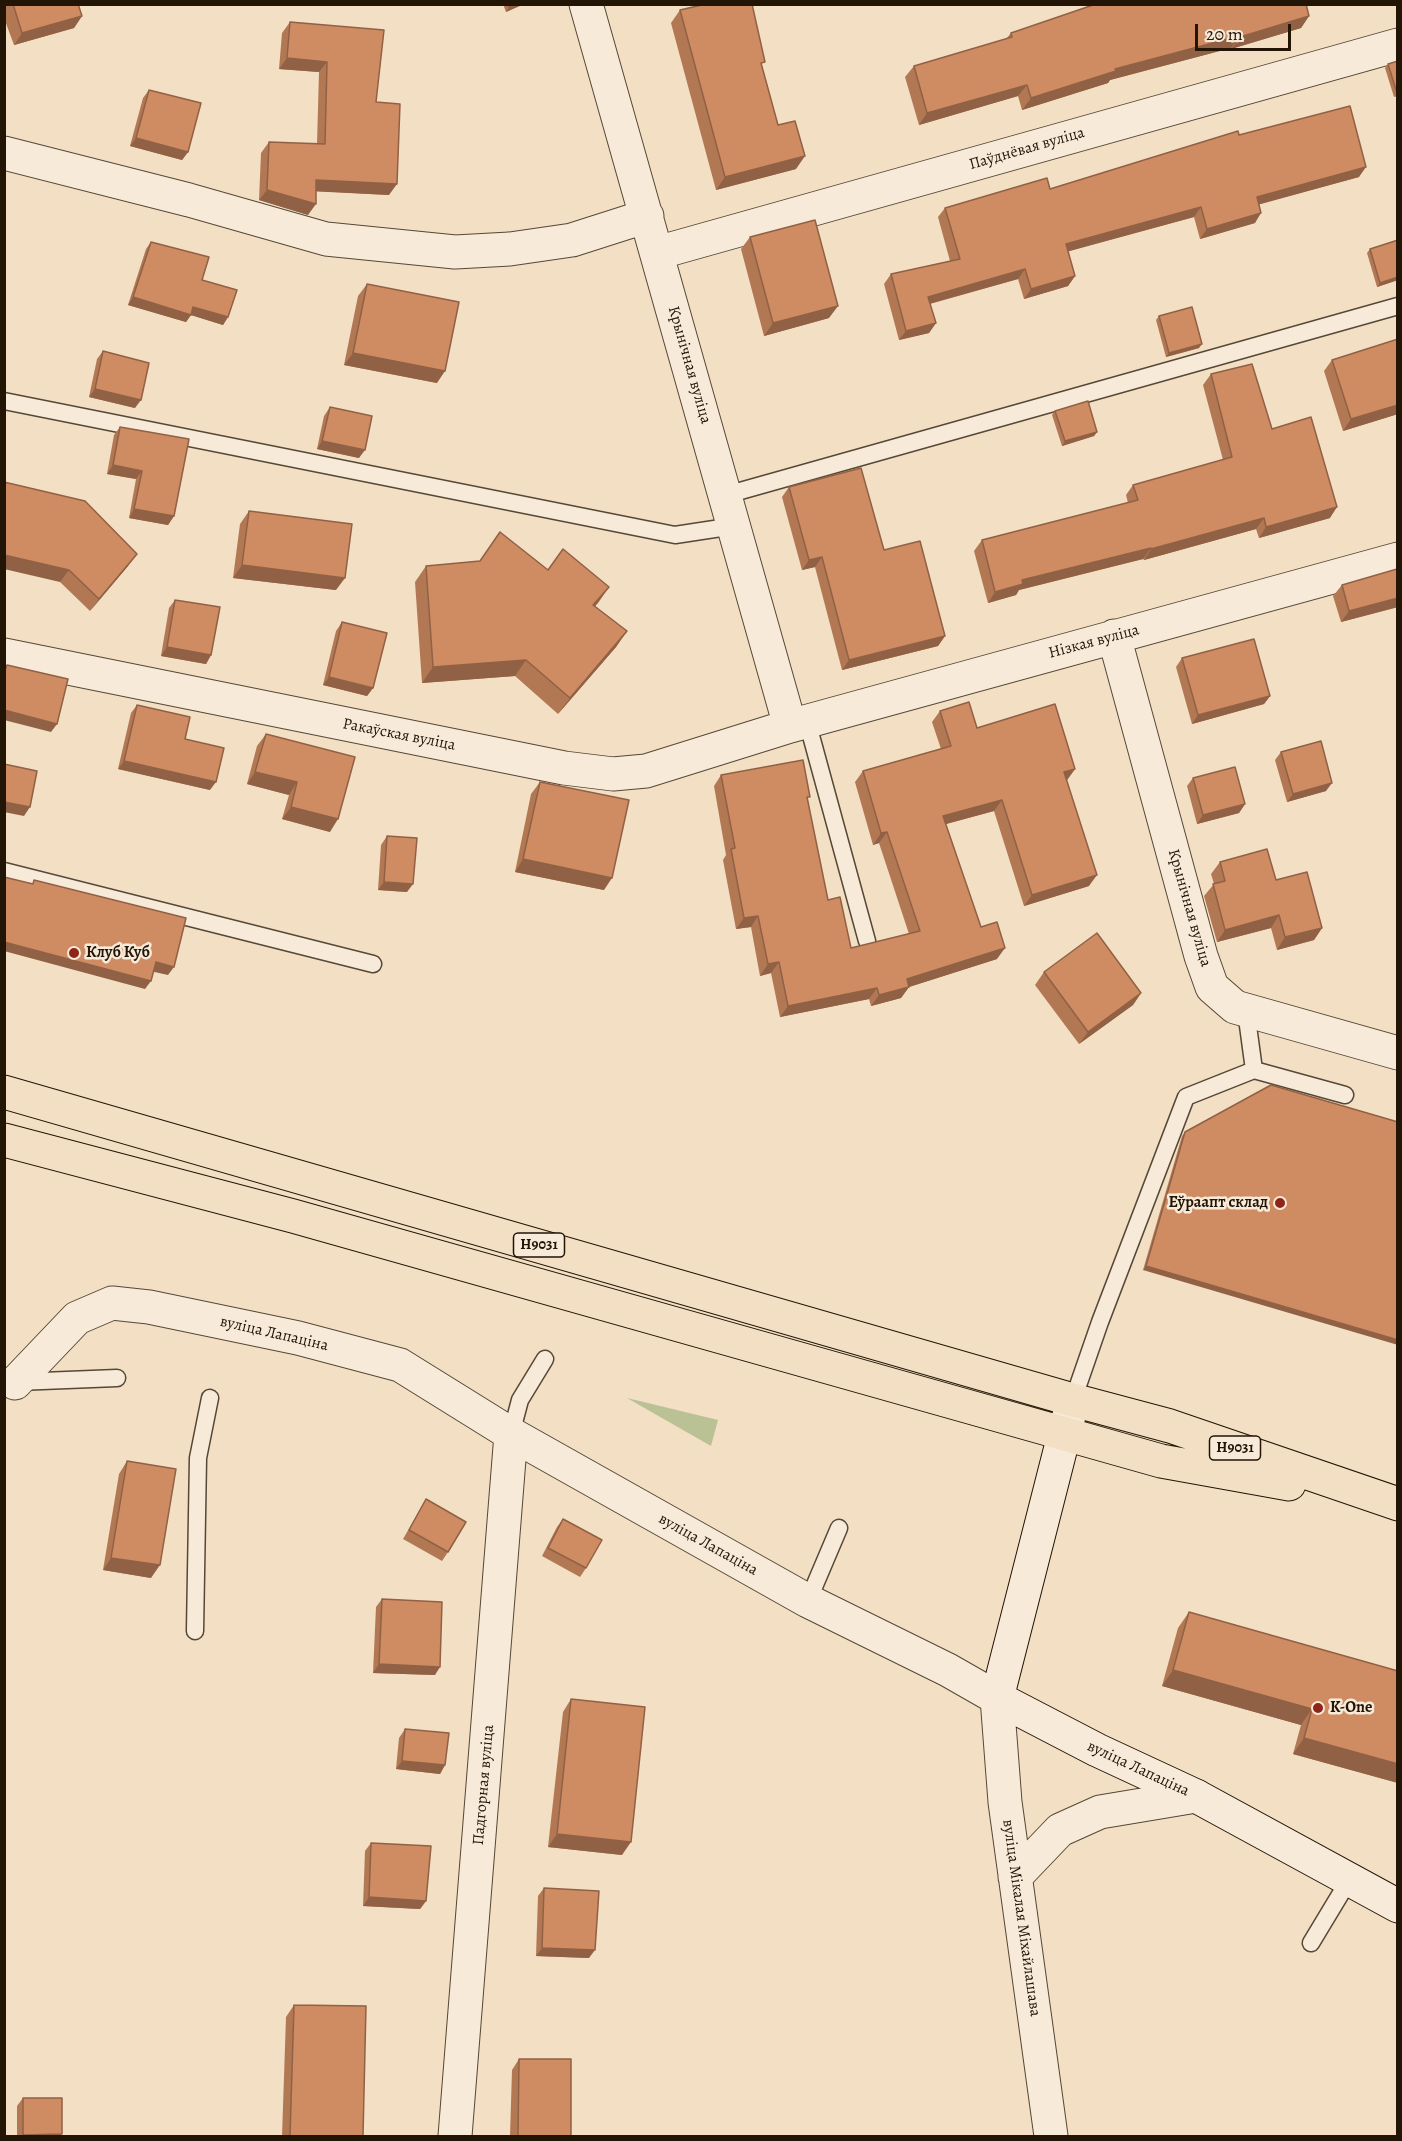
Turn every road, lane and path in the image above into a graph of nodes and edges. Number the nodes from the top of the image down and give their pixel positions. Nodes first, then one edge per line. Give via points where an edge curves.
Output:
1 (586, 4) edge
2 (1398, 45) edge
3 (4, 153) edge
4 (647, 216) junction
5 (657, 253) junction
6 (1398, 306) edge
7 (4, 401) edge
8 (730, 511) junction
9 (1398, 559) edge
10 (1114, 636) junction
11 (4, 655) edge
12 (799, 723) junction
13 (4, 871) edge
14 (867, 941) edge
15 (373, 964) dead end
16 (1245, 1011) junction
17 (1398, 1053) edge
18 (1254, 1070) junction
19 (4, 1092) edge
20 (1345, 1095) dead end
21 (4, 1140) edge
22 (545, 1359) dead end
23 (117, 1378) dead end
24 (10, 1383) edge
25 (210, 1398) dead end
26 (1073, 1400) junction
27 (511, 1434) junction
28 (1065, 1434) junction
29 (1396, 1503) edge
30 (839, 1528) dead end
31 (808, 1601) junction
32 (195, 1631) dead end
33 (997, 1698) junction
34 (1196, 1796) junction
35 (1015, 1876) junction
36 (1349, 1880) junction
37 (1398, 1906) edge
38 (1311, 1943) dead end
39 (455, 2136) edge
40 (1051, 2136) edge

1 - 4 street, Крынічная вуліца
2 - 5 street, Паўднёвая вуліца
3 - 4 street via 326,239 455,252 572,240
4 - 5 street, Крынічная вуліца
5 - 8 street, Крынічная вуліца
6 - 8 lane
7 - 8 lane via 675,535
8 - 12 street, Крынічная вуліца
9 - 10 street, Нізкая вуліца
10 - 12 street, Нізкая вуліца
10 - 16 street, Крынічная вуліца via 1201,956 1212,987
11 - 12 street, Ракаўская вуліца via 564,768 613,774 646,771
12 - 14 lane
13 - 15 lane
16 - 17 street, Крынічная вуліца
16 - 18 lane
18 - 20 lane
18 - 26 lane via 1186,1097
19 - 26 main road, Н9031
21 - 28 main road, Н9031 via 304,1220
22 - 27 lane via 520,1400
23 - 24 lane
24 - 27 street, вуліца Лапаціна via 77,1318 112,1303 298,1338 400,1365
25 - 32 lane via 198,1458
26 - 28 street, вуліца Мікалая Міхайлашава
26 - 29 main road, Н9031 via 1170,1426
27 - 31 street, вуліца Лапаціна
27 - 39 street, Падгорная вуліца
28 - 29 main road, Н9031 via 1161,1461
28 - 33 street, вуліца Мікалая Міхайлашава
30 - 31 lane
31 - 33 street, вуліца Лапаціна
33 - 34 street, вуліца Лапаціна
33 - 35 street, вуліца Мікалая Міхайлашава
34 - 35 street via 1100,1812 1060,1830
34 - 36 street, вуліца Лапаціна
35 - 40 street, вуліца Мікалая Міхайлашава
36 - 37 street, вуліца Лапаціна
36 - 38 lane

